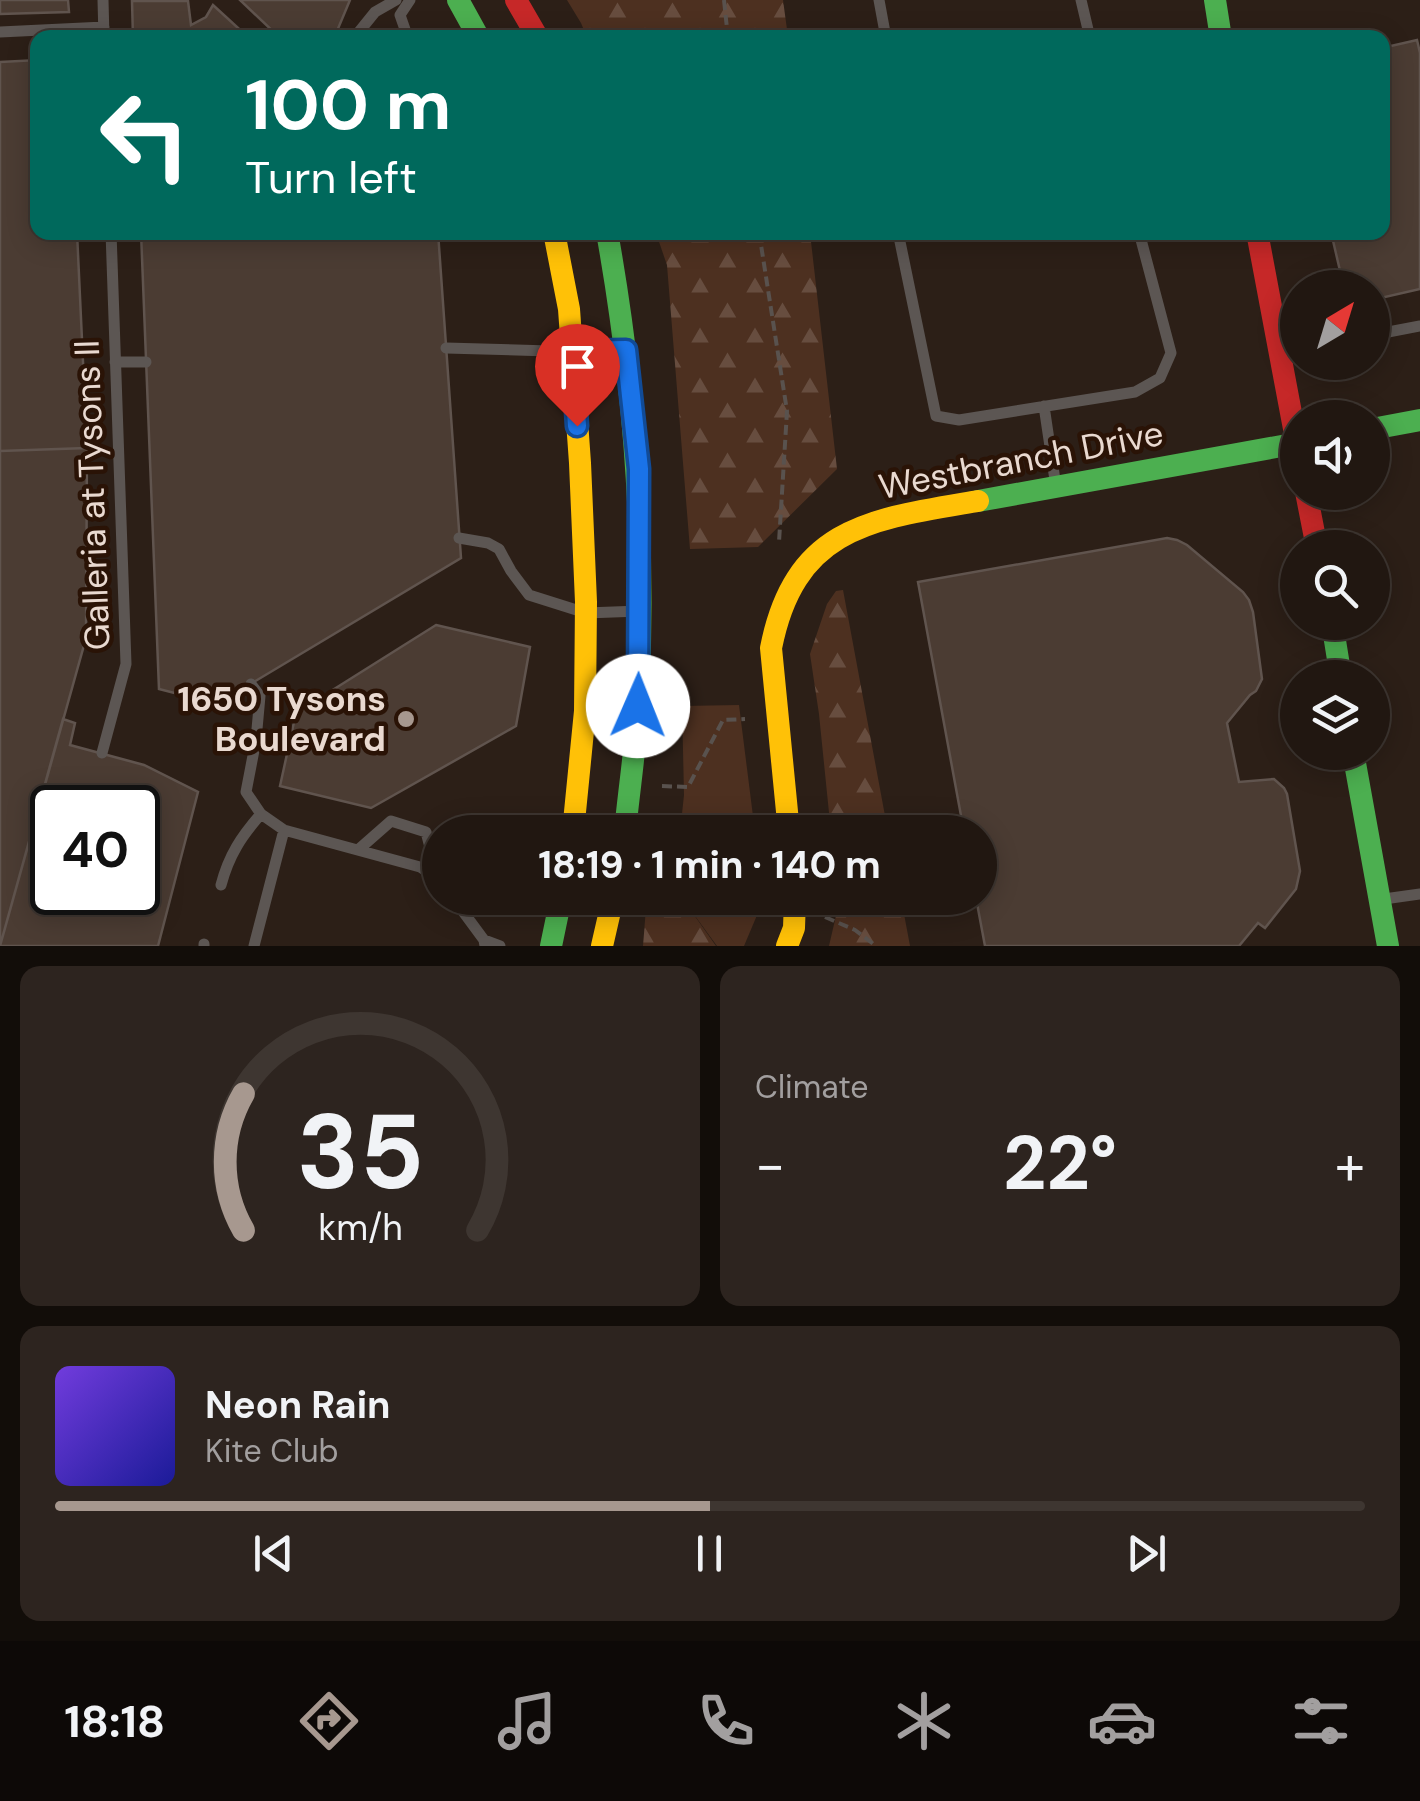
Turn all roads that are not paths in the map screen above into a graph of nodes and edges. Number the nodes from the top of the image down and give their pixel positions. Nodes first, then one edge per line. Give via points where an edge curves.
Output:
1 (104, 0) edge
2 (396, 0) edge
3 (410, 0) edge
4 (458, 0) edge
5 (516, 0) edge
6 (879, 0) edge
7 (1081, 0) edge
8 (1214, 0) edge
9 (104, 30) edge
10 (360, 30) edge
11 (405, 30) edge
12 (474, 30) edge
13 (533, 30) edge
14 (885, 30) edge
15 (1088, 30) edge
16 (1220, 30) edge
17 (0, 32) edge
18 (30, 32) edge
19 (111, 240) edge
20 (556, 240) edge
21 (609, 240) edge
22 (900, 240) edge
23 (1141, 240) edge
24 (1259, 240) edge
25 (1420, 326) edge
26 (1390, 332) edge
27 (446, 348) dead end
28 (626, 350) junction
29 (572, 351) junction
30 (115, 362) junction
31 (146, 362) dead end
32 (1289, 400) edge
33 (1044, 406) junction
34 (1420, 420) edge
35 (1390, 426) edge
36 (1280, 448) edge
37 (1056, 487) junction
38 (460, 538) dead end
39 (640, 611) junction
40 (586, 613) junction
41 (251, 684) dead end
42 (102, 753) dead end
43 (1357, 770) edge
44 (261, 814) junction
45 (575, 815) edge
46 (626, 815) edge
47 (786, 815) edge
48 (284, 830) junction
49 (422, 831) edge
50 (358, 850) junction
51 (422, 868) edge
52 (221, 885) dead end
53 (1420, 894) edge
54 (1380, 900) junction
55 (465, 915) edge
56 (557, 915) edge
57 (609, 915) edge
58 (795, 915) edge
59 (485, 943) edge
60 (254, 946) edge
61 (500, 946) edge
62 (551, 946) edge
63 (602, 946) edge
64 (787, 946) edge
65 (1388, 946) edge

1 - 9 lane
2 - 10 lane
3 - 11 lane via 400,15
4 - 12 street
5 - 13 street
6 - 14 lane
7 - 15 lane
8 - 16 street
17 - 18 lane
19 - 30 lane, Galleria at Tysons II
20 - 29 street
21 - 28 street
22 - 33 lane via 936,416 959,420
23 - 33 lane via 1171,353 1160,378 1135,392
24 - 32 street
25 - 26 lane
27 - 29 lane
28 - 29 lane
28 - 39 street via 639,469
29 - 40 street
30 - 31 lane
30 - 42 lane, Galleria at Tysons II via 126,664
33 - 37 lane
34 - 35 street
36 - 37 street, Westbranch Drive
37 - 47 street, Westbranch Drive via 876,520 842,536 799,572 774,622 771,648
38 - 40 lane via 500,549 529,595
39 - 40 lane
39 - 46 street
40 - 45 street
41 - 44 lane via 260,696 246,792
43 - 54 street
44 - 48 lane
44 - 52 lane via 228,860
48 - 50 lane
48 - 60 lane
49 - 50 lane via 391,822
50 - 51 lane
53 - 54 lane
54 - 65 street
55 - 59 lane
56 - 62 street
57 - 63 street
58 - 64 street
59 - 61 lane

